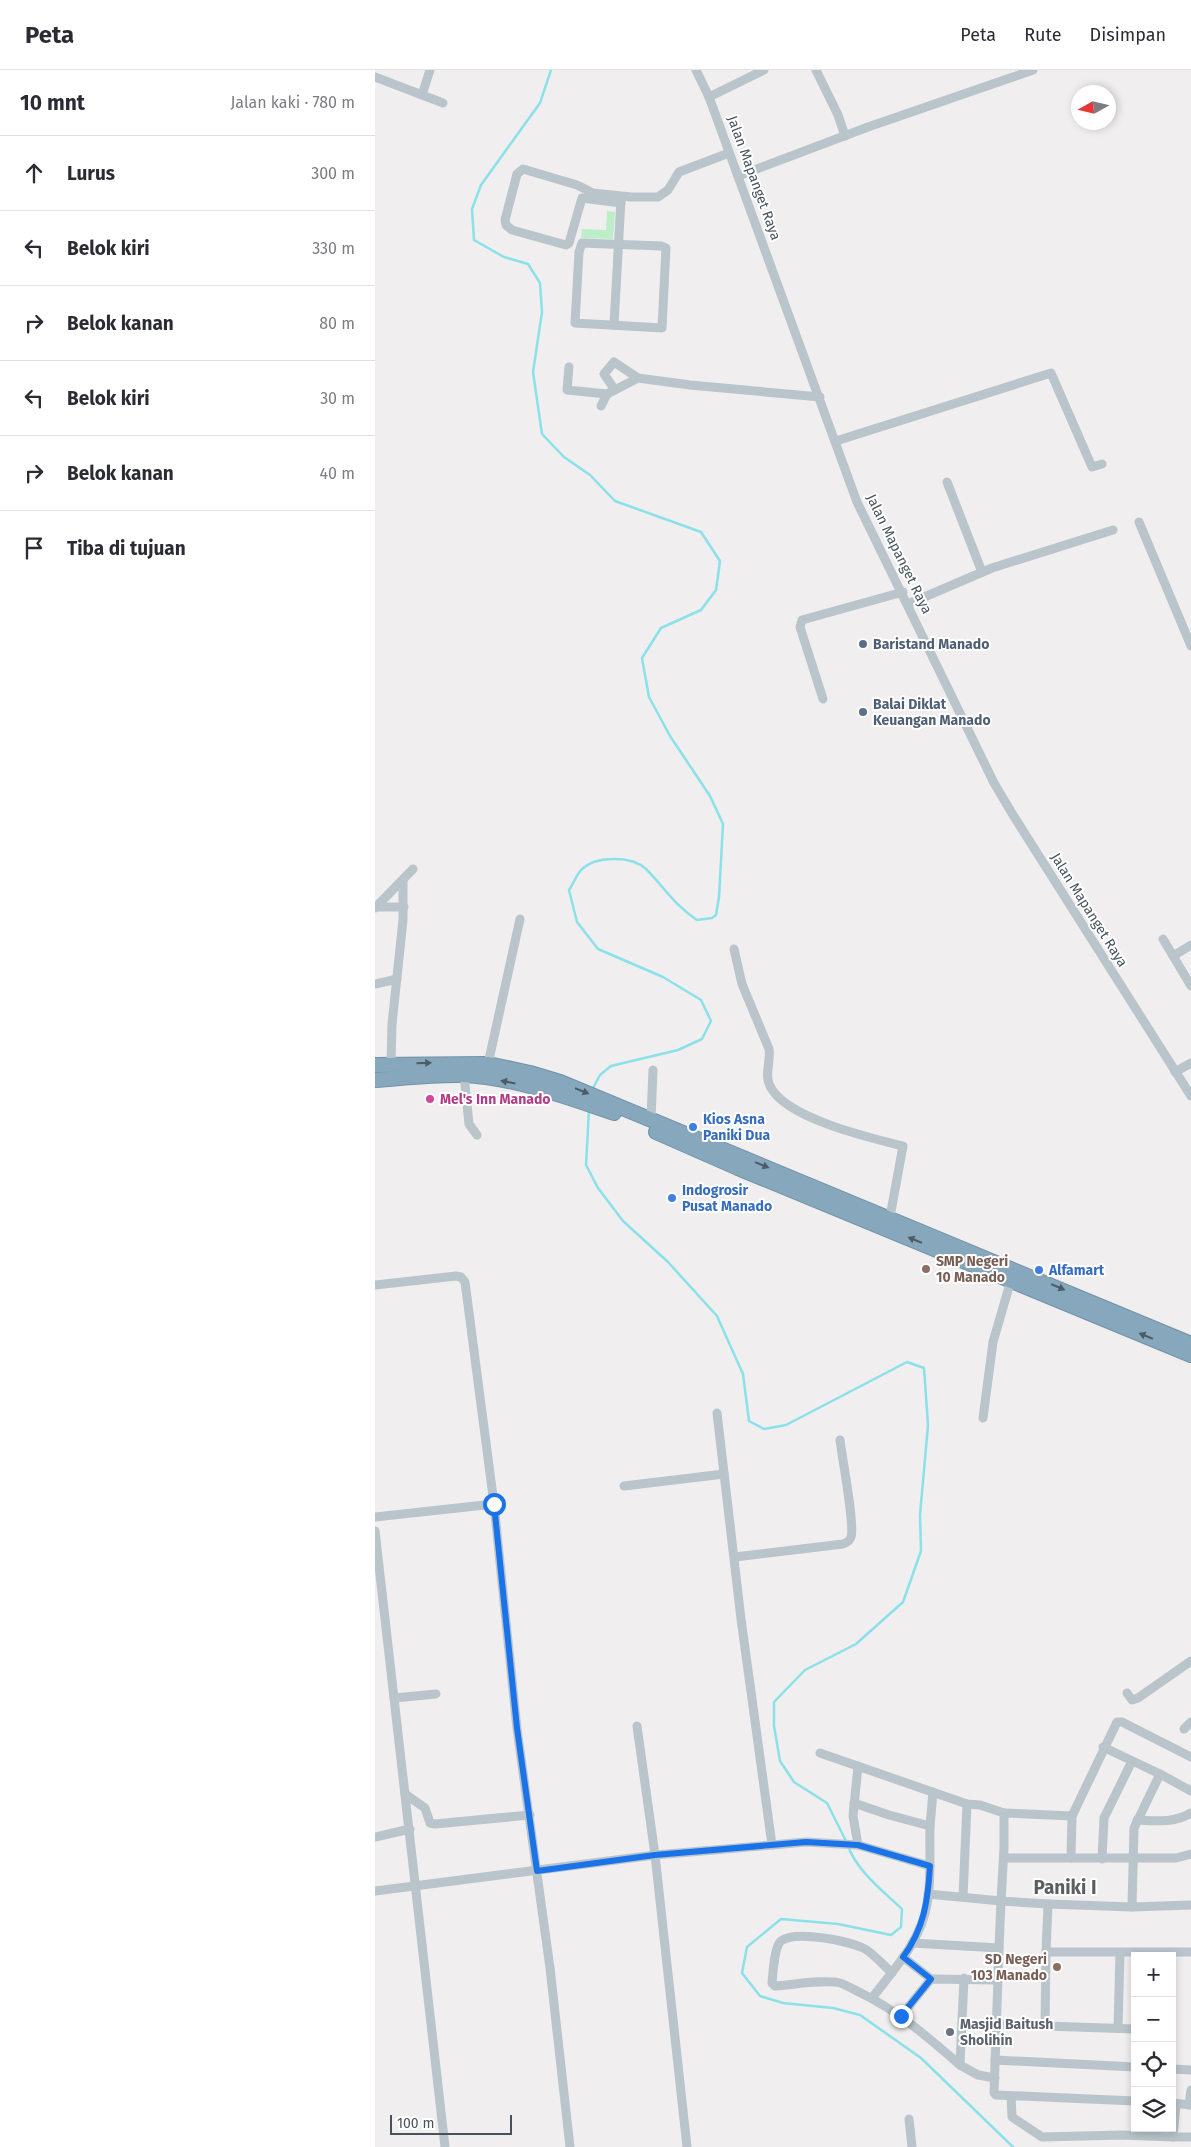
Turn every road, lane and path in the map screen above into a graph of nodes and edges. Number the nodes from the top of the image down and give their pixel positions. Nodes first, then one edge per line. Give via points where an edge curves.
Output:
1 (430, 70) edge
2 (696, 70) edge
3 (764, 70) edge
4 (816, 70) edge
5 (1033, 70) edge
6 (375, 77) edge
7 (422, 95) junction
8 (709, 97) junction
9 (443, 103) dead end
10 (845, 136) junction
11 (729, 153) junction
12 (738, 176) junction
13 (583, 194) junction
14 (621, 200) junction
15 (619, 245) junction
16 (614, 325) junction
17 (569, 367) dead end
18 (638, 378) junction
19 (611, 392) junction
20 (820, 397) junction
21 (601, 406) dead end
22 (836, 441) junction
23 (1103, 464) dead end
24 (947, 482) dead end
25 (1139, 522) dead end
26 (1113, 530) dead end
27 (982, 572) junction
28 (903, 592) junction
29 (908, 604) junction
30 (1191, 646) edge
31 (823, 699) dead end
32 (413, 869) dead end
33 (403, 881) junction
34 (404, 907) junction
35 (376, 908) edge
36 (520, 919) dead end
37 (1163, 939) dead end
38 (1191, 945) edge
39 (734, 949) dead end
40 (1173, 956) junction
41 (397, 979) junction
42 (375, 984) edge
43 (1191, 986) edge
44 (1191, 1063) edge
45 (391, 1064) junction
46 (488, 1064) junction
47 (375, 1065) edge
48 (653, 1070) dead end
49 (1175, 1072) junction
50 (464, 1075) junction
51 (375, 1080) edge
52 (557, 1088) junction
53 (1191, 1096) edge
54 (602, 1104) junction
55 (651, 1119) junction
56 (477, 1135) dead end
57 (741, 1162) junction
58 (890, 1217) junction
59 (1011, 1280) junction
60 (375, 1285) edge
61 (1191, 1344) edge
62 (1191, 1355) edge
63 (717, 1414) dead end
64 (983, 1418) dead end
65 (840, 1440) dead end
66 (725, 1474) junction
67 (624, 1486) dead end
68 (494, 1504) junction
69 (375, 1517) edge
70 (375, 1531) edge
71 (735, 1557) junction
72 (1191, 1661) edge
73 (1127, 1693) dead end
74 (437, 1694) dead end
75 (394, 1698) junction
76 (637, 1726) dead end
77 (1103, 1747) junction
78 (820, 1754) dead end
79 (1191, 1757) edge
80 (1132, 1761) junction
81 (858, 1766) junction
82 (1160, 1774) junction
83 (1191, 1791) edge
84 (933, 1792) junction
85 (405, 1794) junction
86 (854, 1803) junction
87 (967, 1804) junction
88 (1004, 1813) junction
89 (1191, 1813) edge
90 (529, 1815) junction
91 (1072, 1816) junction
92 (1137, 1820) junction
93 (930, 1826) junction
94 (410, 1829) junction
95 (375, 1837) edge
96 (772, 1845) junction
97 (858, 1845) junction
98 (1191, 1854) edge
99 (655, 1855) junction
100 (1004, 1858) junction
101 (1071, 1858) junction
102 (1133, 1858) junction
103 (1102, 1859) junction
104 (930, 1866) junction
105 (537, 1871) junction
106 (416, 1884) junction
107 (375, 1891) edge
108 (928, 1894) junction
109 (963, 1897) junction
110 (1001, 1900) junction
111 (1048, 1904) junction
112 (1191, 1904) edge
113 (1132, 1907) junction
114 (912, 1943) junction
115 (999, 1948) junction
116 (1046, 1952) junction
117 (1191, 1952) edge
118 (1120, 1953) junction
119 (1131, 1953) edge
120 (1176, 1953) edge
121 (903, 1957) junction
122 (891, 1973) junction
123 (964, 1978) junction
124 (931, 1979) junction
125 (998, 1980) junction
126 (872, 1998) junction
127 (901, 2016) junction
128 (996, 2024) junction
129 (1045, 2026) junction
130 (1118, 2028) junction
131 (1131, 2029) edge
132 (995, 2060) junction
133 (960, 2065) junction
134 (1131, 2067) edge
135 (1176, 2069) edge
136 (1191, 2070) edge
137 (995, 2078) junction
138 (1191, 2090) edge
139 (1011, 2096) junction
140 (1131, 2101) edge
141 (1176, 2103) edge
142 (1190, 2104) edge
143 (909, 2119) dead end
144 (1173, 2132) edge
145 (1173, 2137) junction
146 (1191, 2137) edge
147 (445, 2147) edge
148 (570, 2147) edge
149 (687, 2147) edge
150 (912, 2147) edge

1 - 7 street
2 - 8 street, Jalan Mapanget Raya
3 - 8 street
4 - 10 street
5 - 10 street
6 - 7 street
7 - 9 street
8 - 11 street, Jalan Mapanget Raya
10 - 12 street
11 - 12 street, Jalan Mapanget Raya
11 - 14 street via 679,172 661,197
12 - 20 street, Jalan Mapanget Raya
13 - 13 street via 523,169 517,174 506,225 512,230 567,245
13 - 14 street via 593,193
14 - 15 street
15 - 16 street
15 - 16 street via 587,242 579,246 575,323
15 - 16 street via 666,248 663,325 660,329
17 - 19 street via 567,390
18 - 19 street
18 - 19 street via 614,362 604,374
18 - 20 street
19 - 21 street
20 - 22 street, Jalan Mapanget Raya
22 - 23 street via 1051,373 1092,467
22 - 28 street, Jalan Mapanget Raya via 857,502
24 - 27 street
25 - 30 street
26 - 27 street
27 - 29 street
28 - 29 street, Jalan Mapanget Raya
28 - 31 street via 802,620 800,627
29 - 49 street, Jalan Mapanget Raya via 994,783
32 - 33 street
33 - 34 street
33 - 35 street
34 - 35 street
34 - 41 street
36 - 46 street
37 - 40 street
38 - 40 street
39 - 58 street via 742,984 769,1049 767,1079 775,1095 791,1107 848,1132 903,1146
40 - 43 street
41 - 42 street
41 - 45 street
44 - 49 street
45 -> 46 highway
45 - 47 highway
46 - 52 highway via 530,1072
48 - 55 street
49 - 53 street, Jalan Mapanget Raya
50 - 51 highway
52 -> 50 highway via 538,1088
50 - 56 street via 469,1124
52 - 54 highway
54 - 55 highway
54 - 57 highway
55 - 57 highway
57 -> 58 highway
59 -> 57 highway
58 -> 61 highway
62 -> 59 highway
59 - 64 street via 993,1342
60 - 68 street via 455,1276 465,1282
63 - 66 street
65 - 71 street via 851,1521 848,1542
66 - 67 street
66 - 71 street
68 - 69 street
68 - 90 street
70 - 75 street
71 - 96 street
72 - 73 street via 1134,1699
74 - 75 street
75 - 85 street
76 - 99 street
77 - 79 street via 1119,1721
77 - 80 street
77 - 91 street
78 - 81 street
80 - 82 street
80 - 103 street via 1104,1818
81 - 84 street
81 - 86 street
82 - 83 street
82 - 92 street
84 - 87 street
84 - 93 street
85 - 90 street via 425,1808 430,1822 435,1824
85 - 94 street
86 - 93 street
86 - 97 street
87 - 88 street
87 - 109 street
88 - 91 street
88 - 100 street
89 - 92 street via 1168,1821
90 - 105 street
91 - 101 street
92 - 102 street
93 - 104 street
94 - 95 street
94 - 106 street
96 - 97 street via 806,1842
96 - 99 street
97 - 104 street
98 - 102 street via 1178,1858
99 - 105 street
99 - 149 street
100 - 101 street
100 - 110 street
101 - 103 street
102 - 103 street
102 - 113 street
104 - 108 street
105 - 106 street
105 - 148 street
106 - 107 street
106 - 147 street
108 - 109 street
108 - 114 street via 923,1920
109 - 110 street
110 - 111 street
110 - 115 street
111 - 113 street
111 - 116 street
112 - 113 street
114 - 115 street
114 - 121 street
115 - 125 street
116 - 118 street
116 - 129 street
117 - 120 street
118 - 119 street
118 - 130 street
121 - 122 street
121 - 124 street
122 - 126 street
122 - 126 street via 868,1950 849,1943 803,1937 785,1940 779,1945 772,1980 775,1986 839,1983
123 - 124 street
123 - 125 street
123 - 133 street
124 - 127 street
125 - 128 street
126 - 127 street
127 - 133 street
128 - 129 street
128 - 132 street
129 - 130 street
130 - 131 street
132 - 134 street
132 - 137 street
133 - 137 street via 977,2075
135 - 136 street
137 - 139 street via 995,2094
138 - 142 street
139 - 140 street
139 - 145 street via 1013,2117 1042,2136
141 - 142 street
143 - 150 street
144 - 145 street
145 - 146 street

